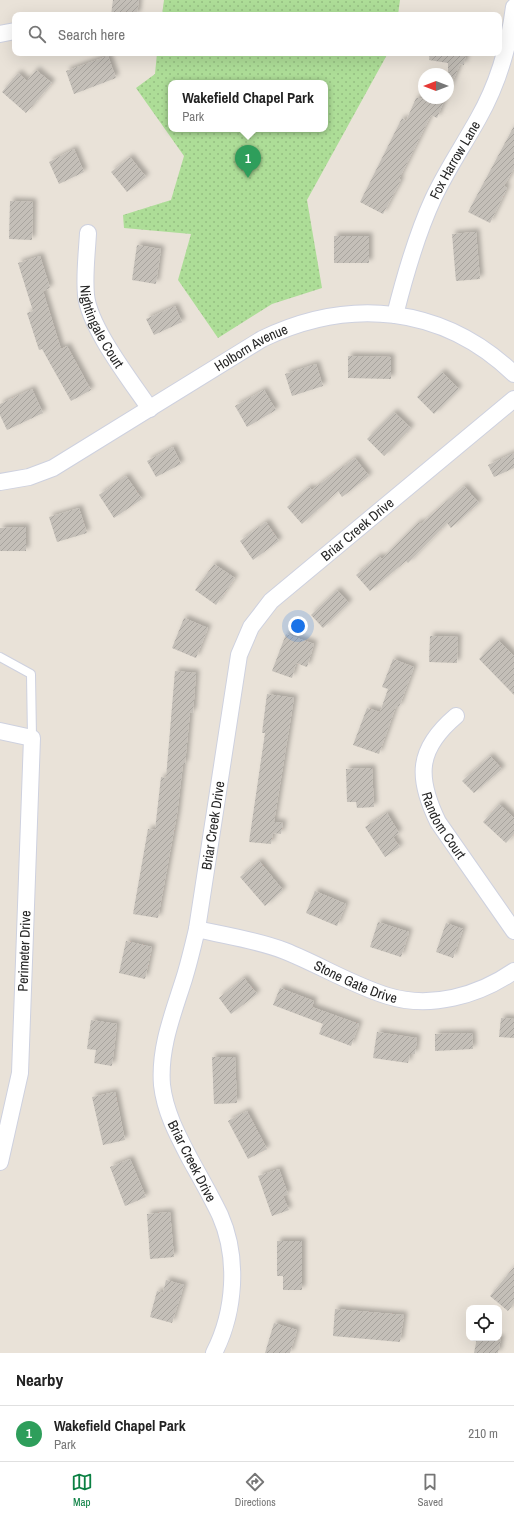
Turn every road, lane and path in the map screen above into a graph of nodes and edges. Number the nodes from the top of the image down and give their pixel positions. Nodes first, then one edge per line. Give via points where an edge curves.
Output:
1 (514, 7) edge
2 (12, 32) edge
3 (0, 34) edge
4 (88, 233) dead end
5 (395, 315) junction
6 (514, 374) edge
7 (514, 399) edge
8 (150, 409) junction
9 (0, 482) edge
10 (0, 657) edge
11 (456, 716) dead end
12 (0, 731) edge
13 (32, 738) junction
14 (197, 930) junction
15 (514, 931) edge
16 (514, 971) edge
17 (0, 1162) edge
18 (214, 1353) edge

1 - 5 street, Fox Harrow Lane via 511,32 493,91 452,160 433,199 404,278
2 - 3 street
4 - 8 street, Nightingale Court via 86,295 89,311 96,327
5 - 6 street, Holborn Avenue via 432,323 458,334 483,349
5 - 8 street, Holborn Avenue via 360,312 333,314 283,328 262,338
7 - 14 street, Briar Creek Drive via 271,602 251,627 237,665
8 - 9 street, Holborn Avenue via 53,468 29,477
10 - 13 lane via 31,674
11 - 15 street, Random Court via 432,740 426,754 425,785 429,804 438,822
12 - 13 street
13 - 17 street, Perimeter Drive via 20,1073
14 - 16 street, Stone Gate Drive via 283,950 369,989 412,1001 460,997 482,989
14 - 18 street, Briar Creek Drive via 166,1038 162,1086 175,1130 220,1216 228,1242 232,1268 231,1295 228,1318

